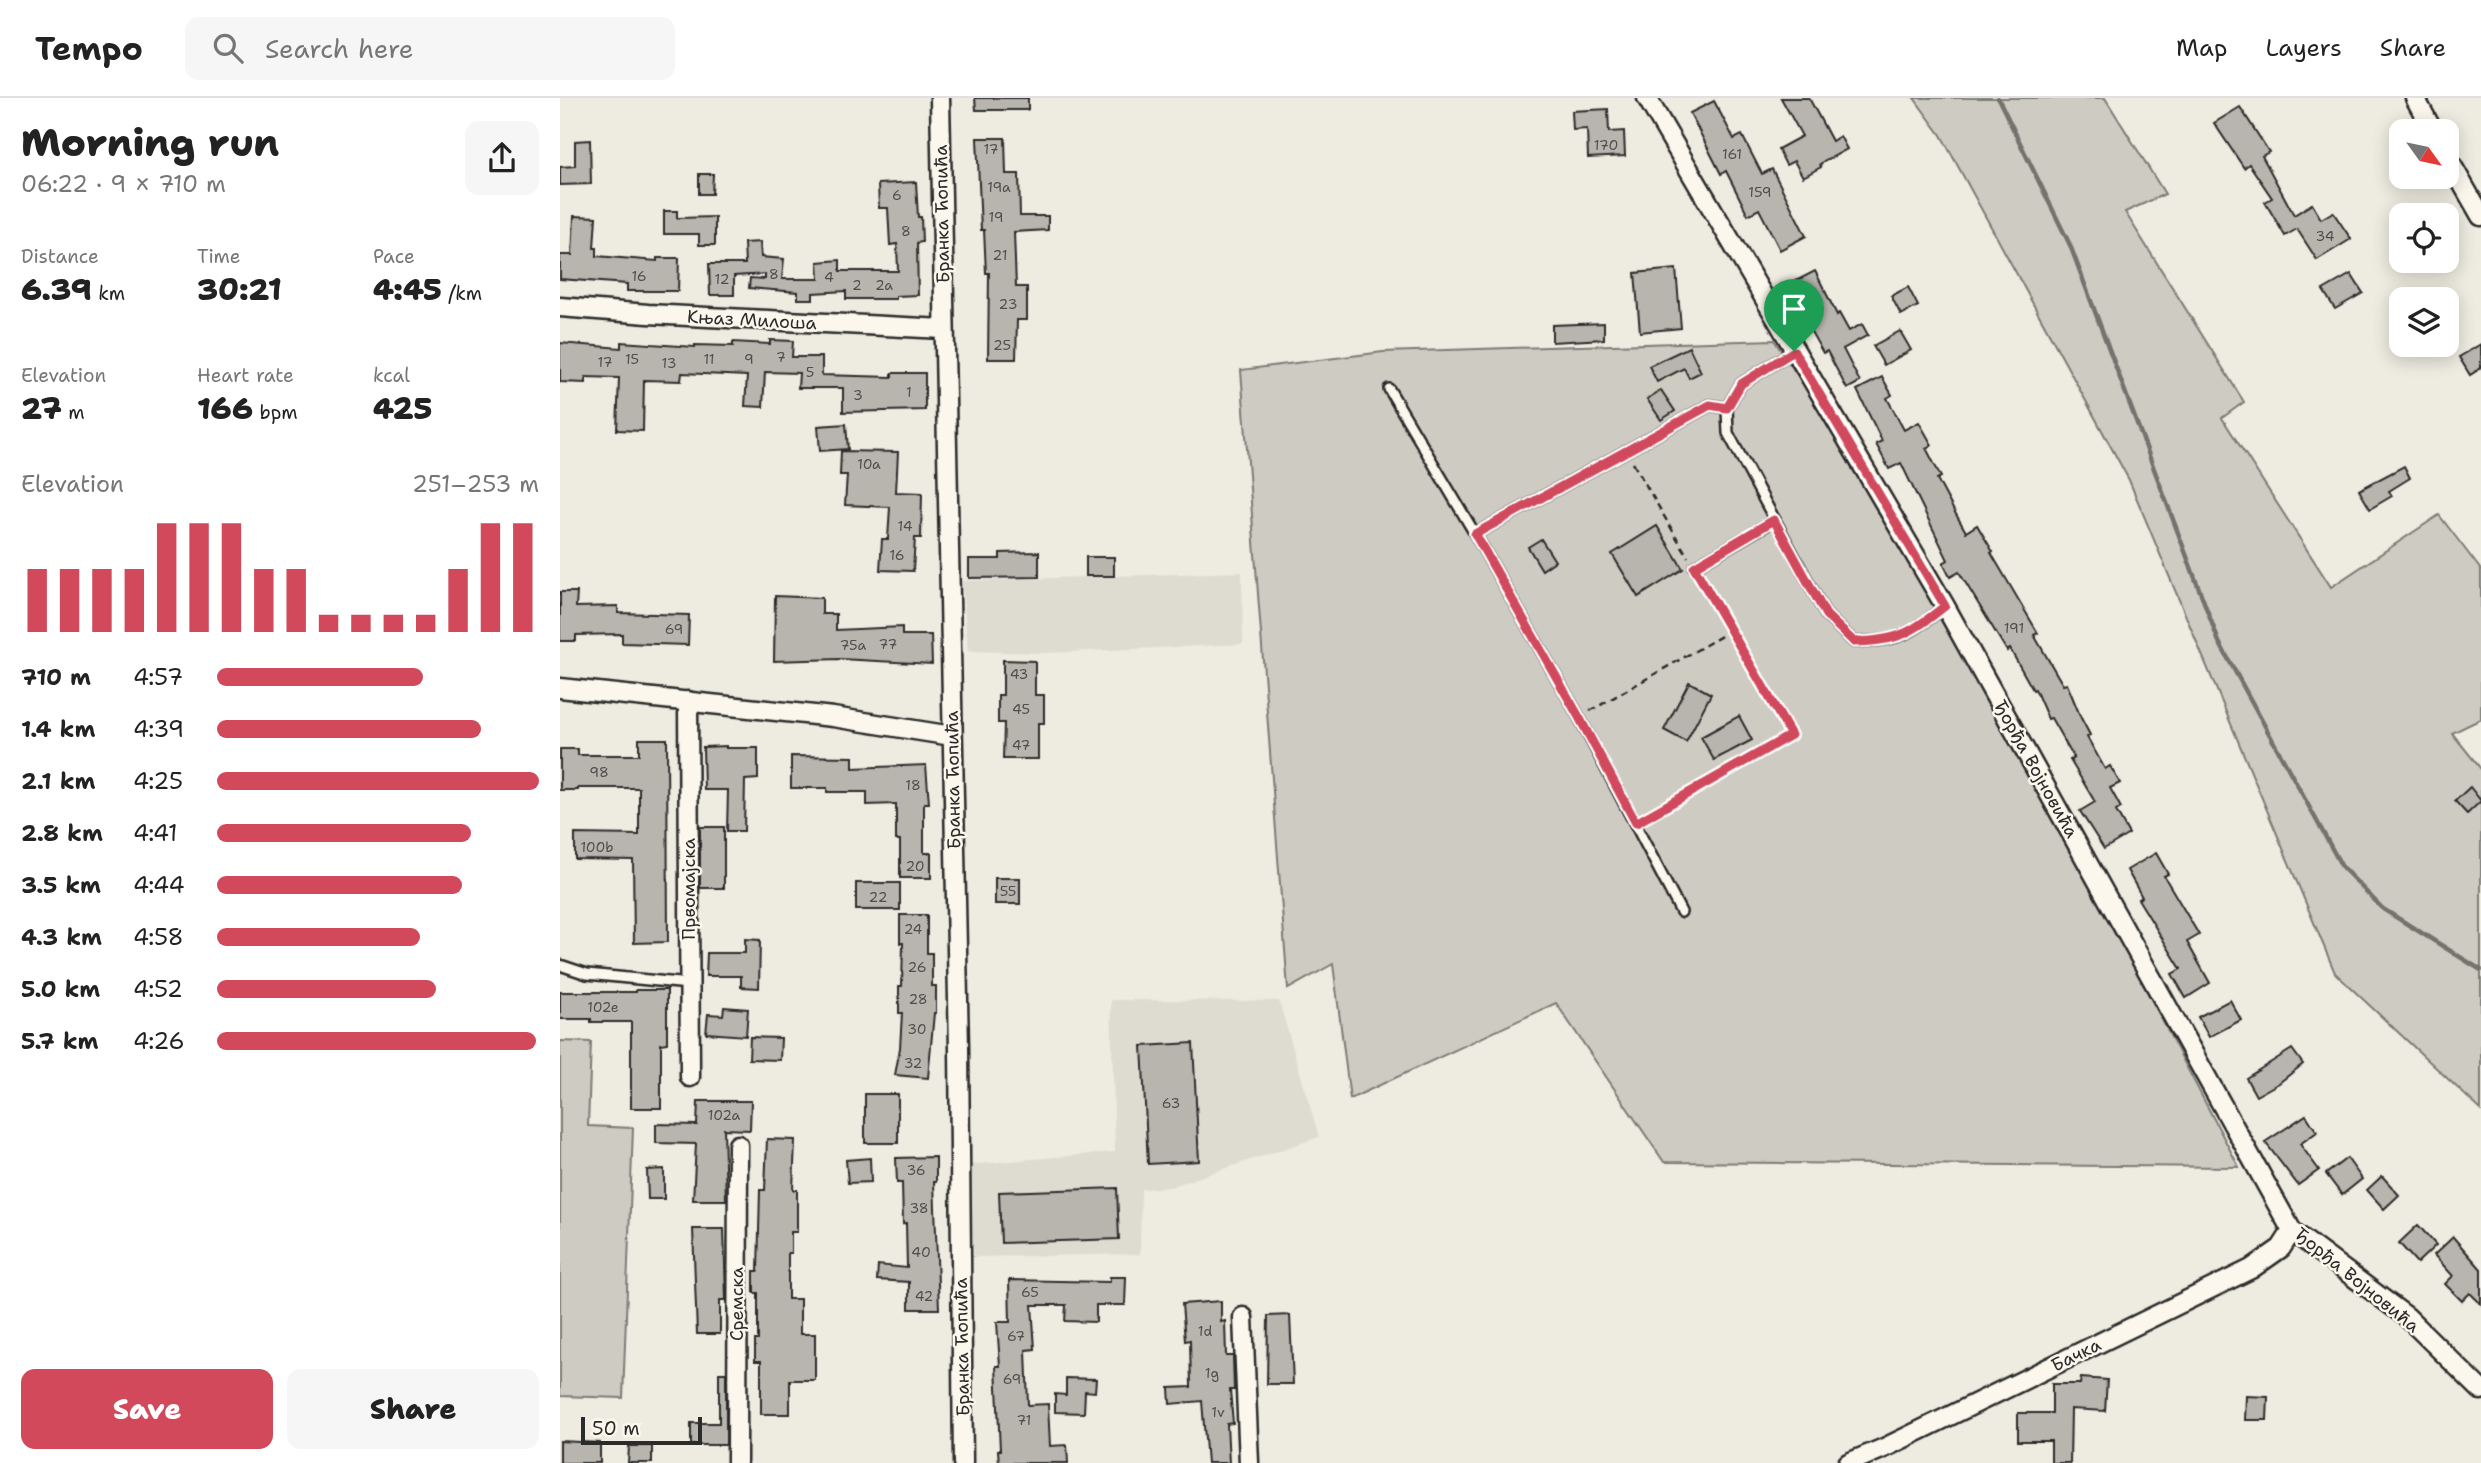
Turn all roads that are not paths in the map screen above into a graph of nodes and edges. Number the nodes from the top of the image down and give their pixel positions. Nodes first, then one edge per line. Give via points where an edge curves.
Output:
1 (940, 98) edge
2 (1647, 98) edge
3 (2415, 98) edge
4 (2427, 119) edge
5 (2459, 178) edge
6 (2481, 216) edge
7 (560, 307) edge
8 (944, 329) junction
9 (1794, 351) junction
10 (1389, 389) dead end
11 (1727, 408) junction
12 (1774, 520) junction
13 (1475, 534) junction
14 (1694, 567) road end
15 (1945, 606) junction
16 (560, 688) edge
17 (688, 701) junction
18 (952, 736) junction
19 (1681, 912) dead end
20 (560, 965) edge
21 (689, 984) junction
22 (690, 1077) dead end
23 (737, 1145) dead end
24 (2292, 1231) junction
25 (1244, 1317) dead end
26 (2481, 1390) edge
27 (737, 1463) edge
28 (963, 1463) edge
29 (1250, 1463) edge
30 (1849, 1463) edge

1 - 8 street, Бранка Ћопића
2 - 9 street, Ђорђа Војновића
3 - 4 street
5 - 6 street
7 - 8 street, Књаз Милоша
8 - 18 street, Бранка Ћопића
9 - 11 lane via 1741,384
9 - 15 street, Ђорђа Војновића
10 - 13 lane
11 - 12 lane via 1728,433
11 - 13 lane via 1710,405
12 - 14 lane
12 - 15 lane via 1826,615 1854,642 1884,641 1913,631
13 - 19 lane via 1579,717
15 - 24 street, Ђорђа Војновића
16 - 17 street
17 - 18 street
17 - 21 street, Првомајска
18 - 28 street, Бранка Ћопића
20 - 21 lane via 587,974
21 - 22 street, Првомајска
23 - 27 street, Сремска
24 - 26 street, Ђорђа Војновића via 2407,1317
24 - 30 street, Бачка via 2281,1248 2251,1269
25 - 29 street

